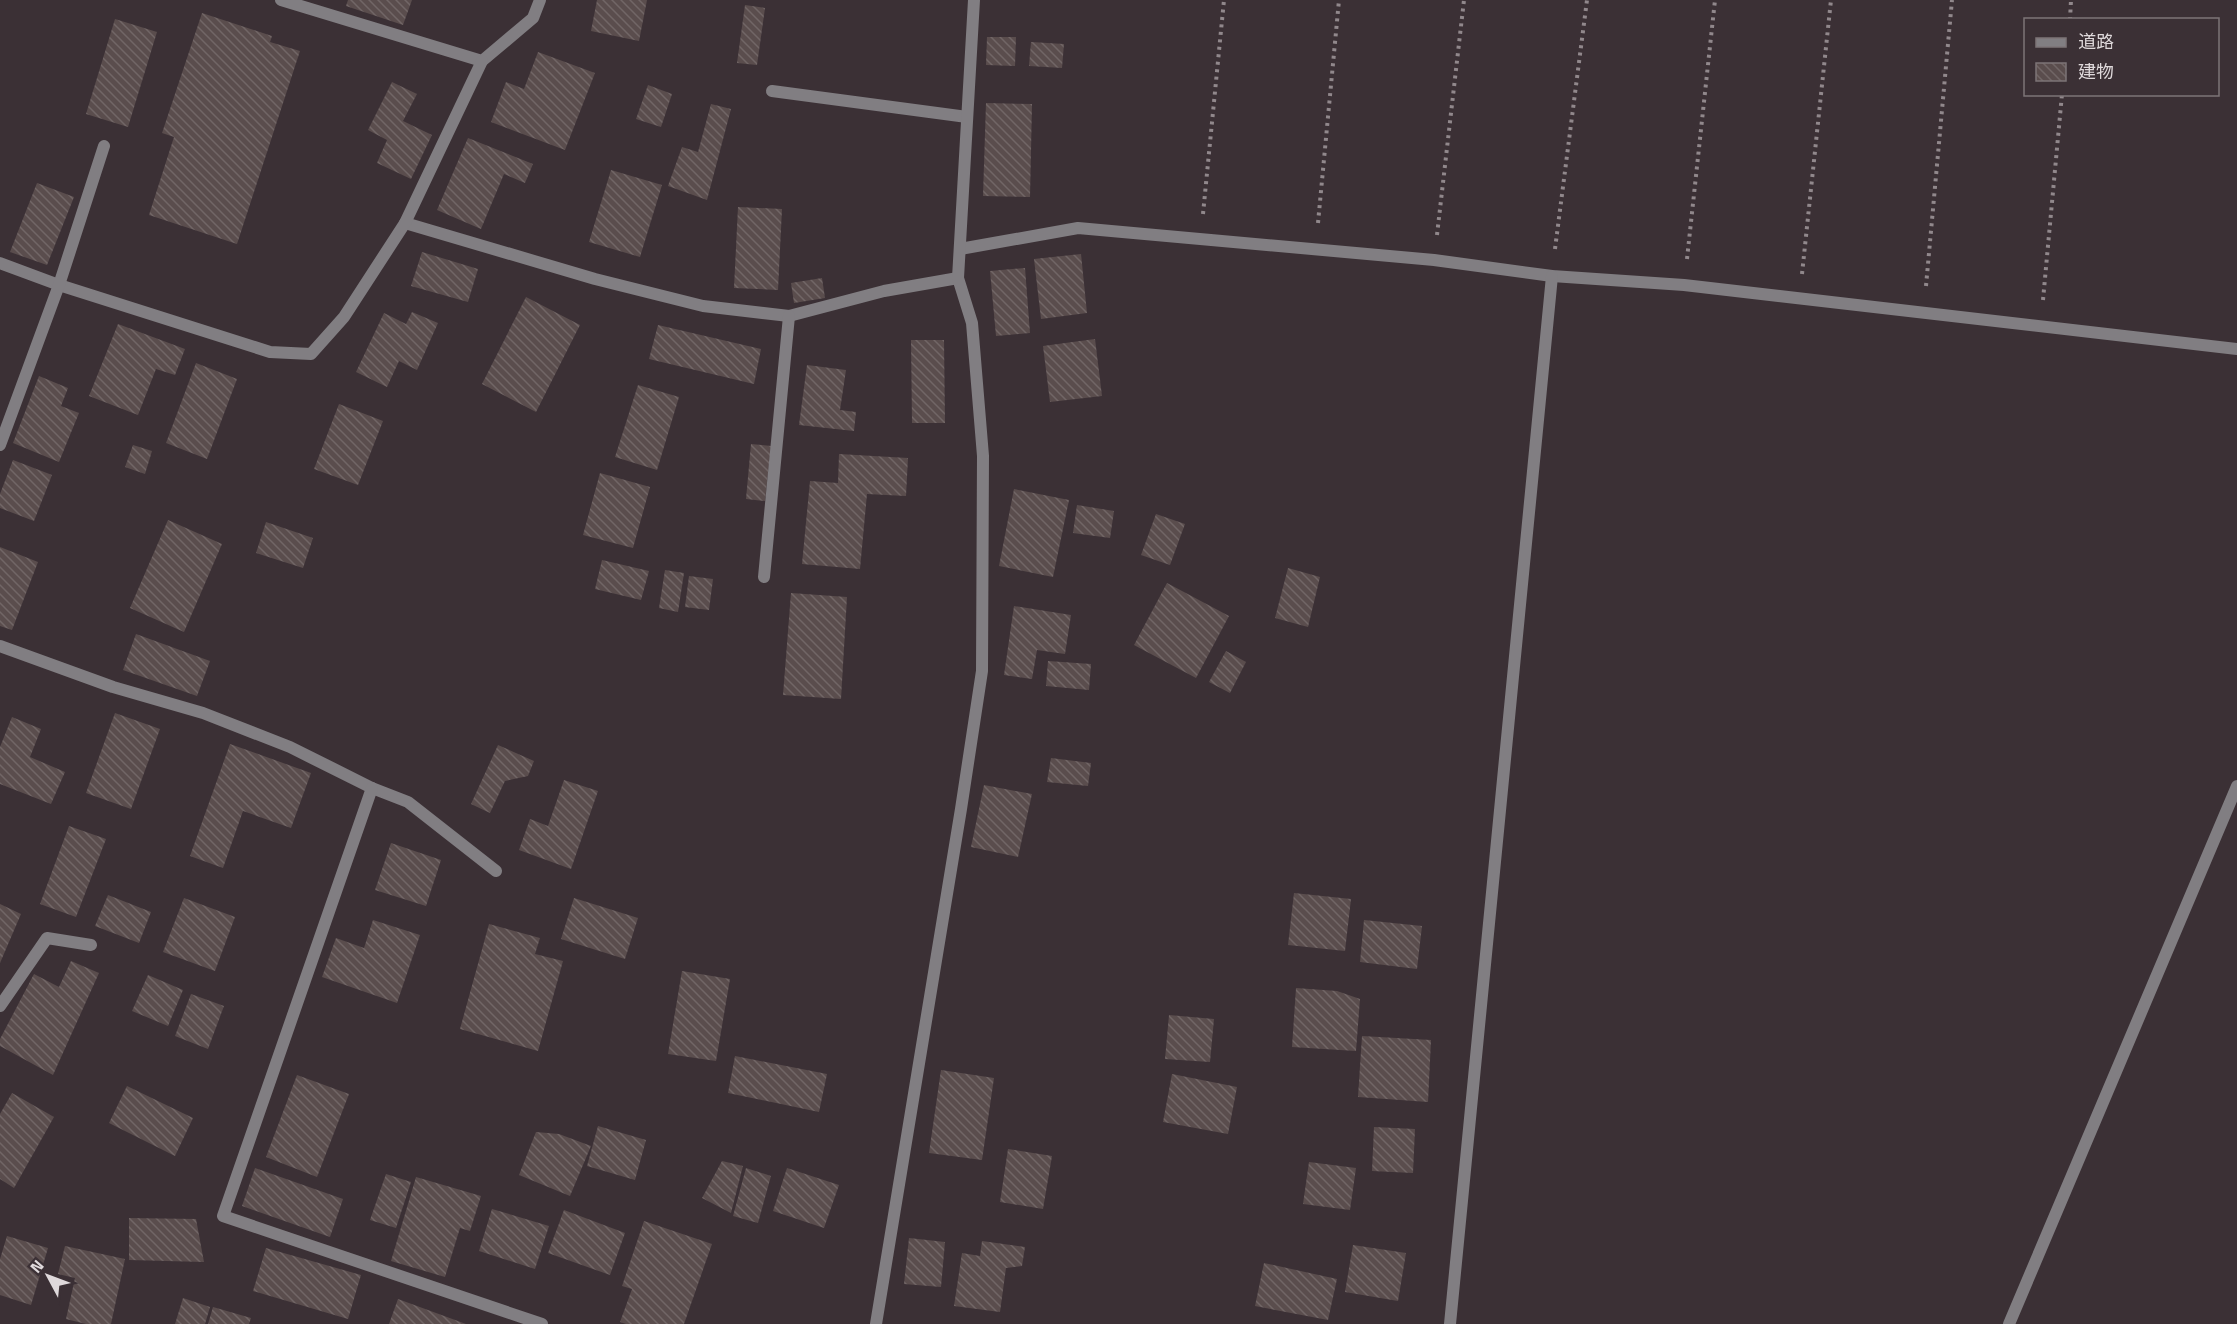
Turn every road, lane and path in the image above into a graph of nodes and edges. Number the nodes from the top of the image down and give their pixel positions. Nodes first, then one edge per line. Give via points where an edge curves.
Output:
1 (281, 0) edge
2 (540, 0) edge
3 (974, 0) edge
4 (1224, 0) edge
5 (1339, 0) edge
6 (1464, 0) edge
7 (1587, 0) edge
8 (1714, 0) edge
9 (1831, 0) edge
10 (1952, 0) edge
11 (2072, 0) edge
12 (2070, 18) edge
13 (482, 61) junction
14 (772, 90) dead end
15 (2062, 96) edge
16 (967, 117) junction
17 (104, 146) dead end
18 (405, 223) junction
19 (1201, 239) junction
20 (960, 249) junction
21 (1315, 249) junction
22 (1434, 260) junction
23 (0, 263) edge
24 (1552, 276) junction
25 (958, 278) junction
26 (59, 285) junction
27 (1684, 285) junction
28 (1800, 299) junction
29 (1924, 314) junction
30 (789, 316) junction
31 (2040, 327) junction
32 (2237, 350) edge
33 (0, 445) edge
34 (764, 577) dead end
35 (0, 646) edge
36 (2237, 786) edge
37 (372, 788) junction
38 (496, 871) dead end
39 (91, 945) dead end
40 (0, 1006) edge
41 (542, 1324) edge
42 (876, 1324) edge
43 (1450, 1324) edge
44 (2009, 1324) edge

1 - 13 street
2 - 13 street via 533,18
3 - 16 street
4 - 19 path
5 - 21 path
6 - 22 path
7 - 24 path
8 - 27 path
9 - 28 path
10 - 29 path
11 - 12 path
13 - 18 street
14 - 16 street
15 - 31 path
16 - 20 street
17 - 26 street
18 - 26 street via 344,317 311,354 270,352
18 - 30 street via 703,306
19 - 20 street via 1078,228
19 - 21 street
20 - 25 street
21 - 22 street
22 - 24 street
23 - 26 street
24 - 27 street
24 - 43 street
25 - 30 street via 884,291
25 - 42 street via 972,323 983,456 982,671
26 - 33 street
27 - 28 street
28 - 29 street
29 - 31 street
30 - 34 street
31 - 32 street
35 - 37 street via 225,722 290,747
36 - 44 street
37 - 38 street via 408,802
37 - 41 street via 223,1216
39 - 40 street via 47,938

